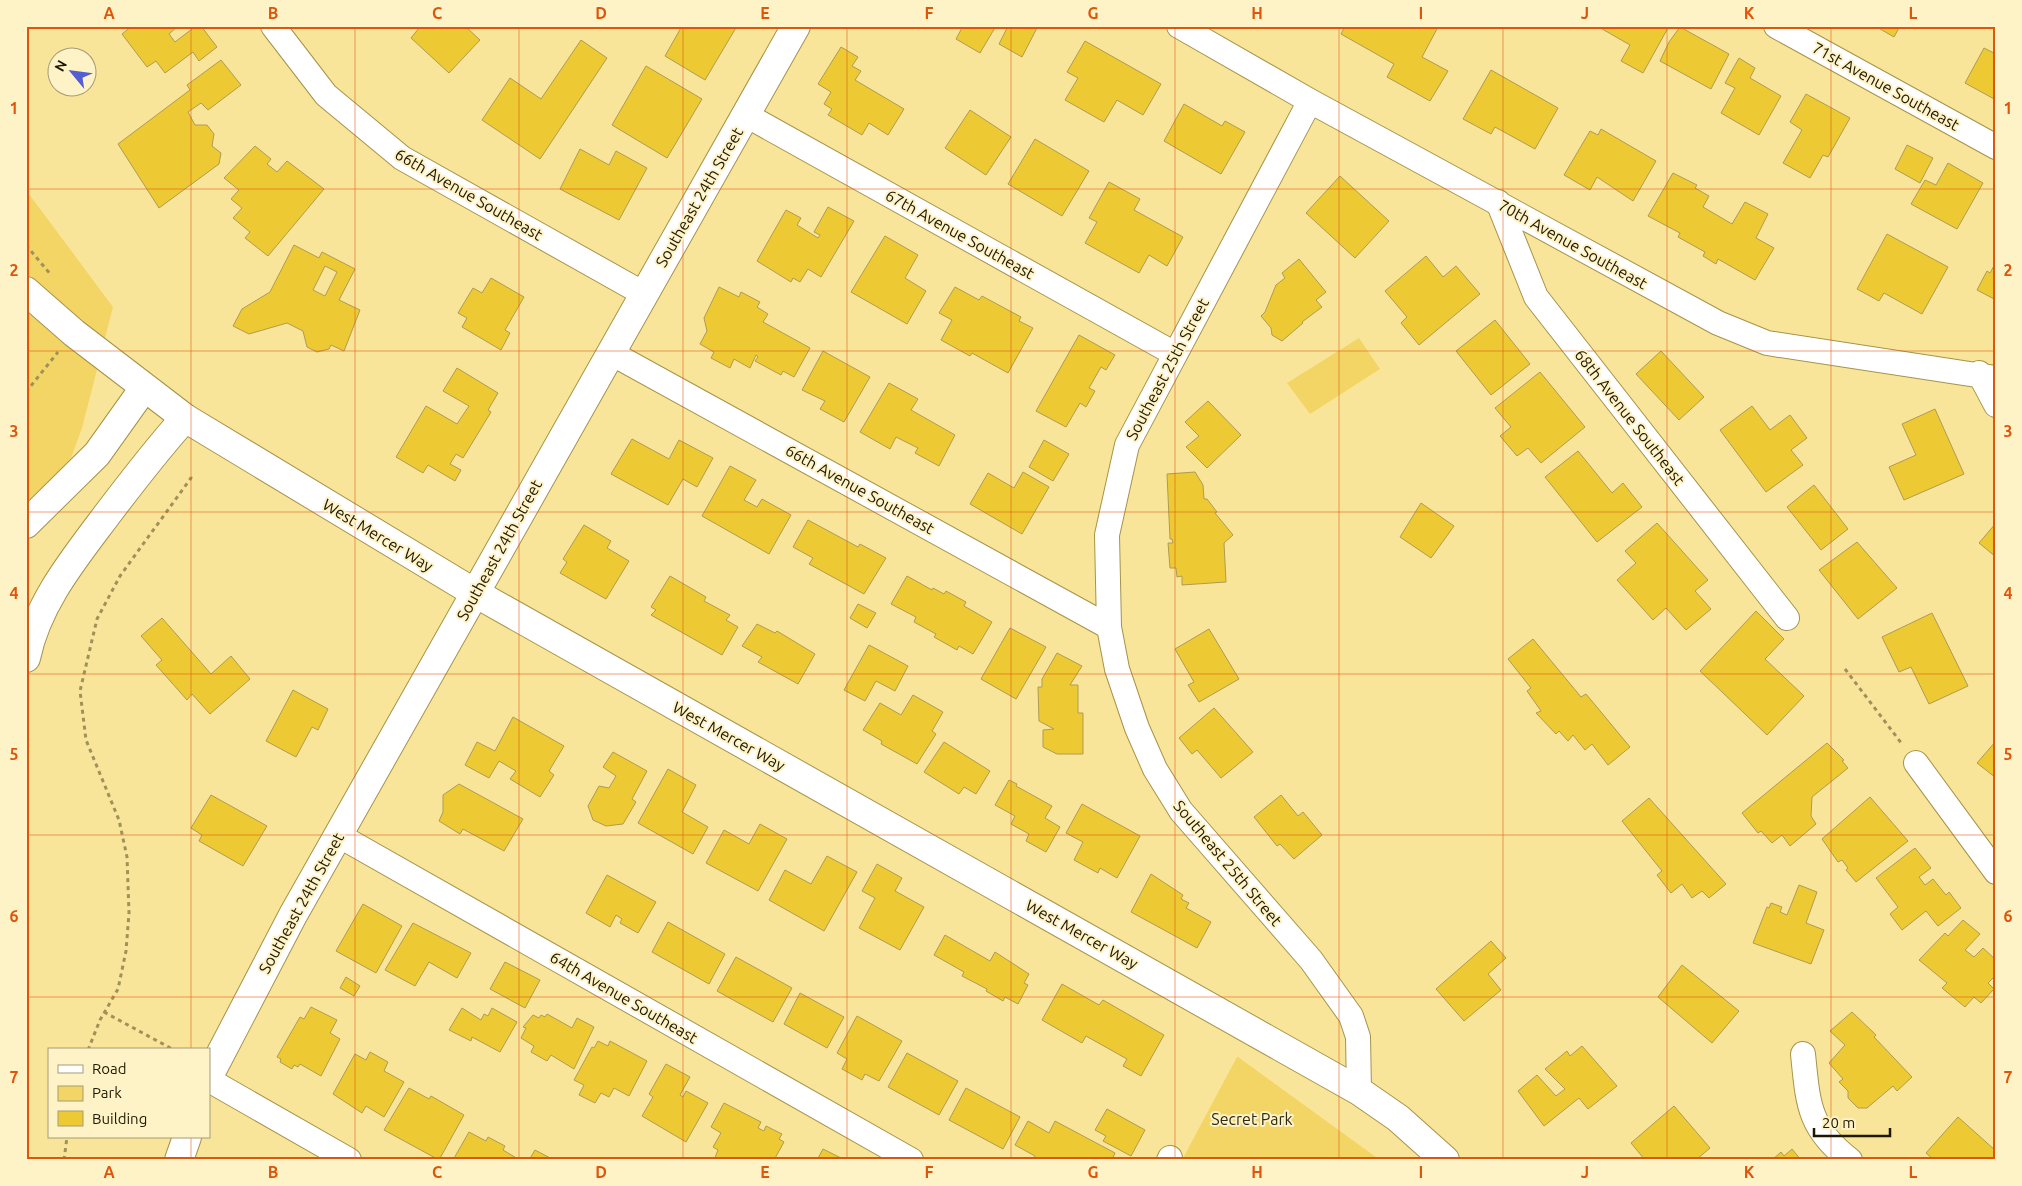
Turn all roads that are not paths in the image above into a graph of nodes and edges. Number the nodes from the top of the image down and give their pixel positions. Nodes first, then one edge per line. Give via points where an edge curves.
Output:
1 (273, 26) edge
2 (796, 26) edge
3 (1179, 26) edge
4 (1776, 26) edge
5 (1310, 101) junction
6 (746, 115) junction
7 (1996, 147) edge
8 (1498, 202) junction
9 (26, 291) edge
10 (644, 294) junction
11 (611, 353) junction
12 (1175, 354) junction
13 (1987, 375) edge
14 (144, 388) junction
15 (1996, 405) edge
16 (185, 418) junction
17 (26, 524) edge
18 (475, 593) junction
19 (1787, 618) dead end
20 (1109, 627) junction
21 (26, 658) edge
22 (1916, 763) road end
23 (338, 835) junction
24 (1996, 872) edge
25 (1803, 1054) dead end
26 (210, 1076) edge
27 (210, 1079) edge
28 (1359, 1091) junction
29 (187, 1138) edge
30 (179, 1160) edge
31 (349, 1160) edge
32 (911, 1160) edge
33 (1445, 1160) edge
34 (1850, 1160) edge

1 - 10 street, 66th Avenue Southeast via 326,95 402,158
2 - 6 main road, Southeast 24th Street
3 - 5 street, 70th Avenue Southeast
4 - 7 street, 71st Avenue Southeast
5 - 8 street, 70th Avenue Southeast
5 - 12 street, Southeast 25th Street
6 - 10 main road, Southeast 24th Street
6 - 12 street, 67th Avenue Southeast
8 - 13 street, 70th Avenue Southeast via 1718,323 1767,343
8 - 19 street, 68th Avenue Southeast via 1536,297
9 - 14 main road, West Mercer Way
10 - 11 main road, Southeast 24th Street
11 - 18 main road, Southeast 24th Street
11 - 20 street, 66th Avenue Southeast
12 - 20 street, Southeast 25th Street via 1127,445 1107,535
13 - 15 street
14 - 16 main road, West Mercer Way
14 - 17 main road via 97,454
16 - 18 main road, West Mercer Way
16 - 21 main road via 153,454 51,593 31,636
18 - 23 main road, Southeast 24th Street
18 - 28 main road, West Mercer Way
20 - 28 street, Southeast 25th Street via 1117,669 1137,728 1155,769 1176,803 1311,960 1351,1016 1358,1037
22 - 24 street
23 - 26 main road, Southeast 24th Street
23 - 32 street, 64th Avenue Southeast
25 - 34 street via 1810,1106 1817,1128
27 - 31 street
28 - 33 main road, West Mercer Way via 1398,1118
29 - 30 main road

